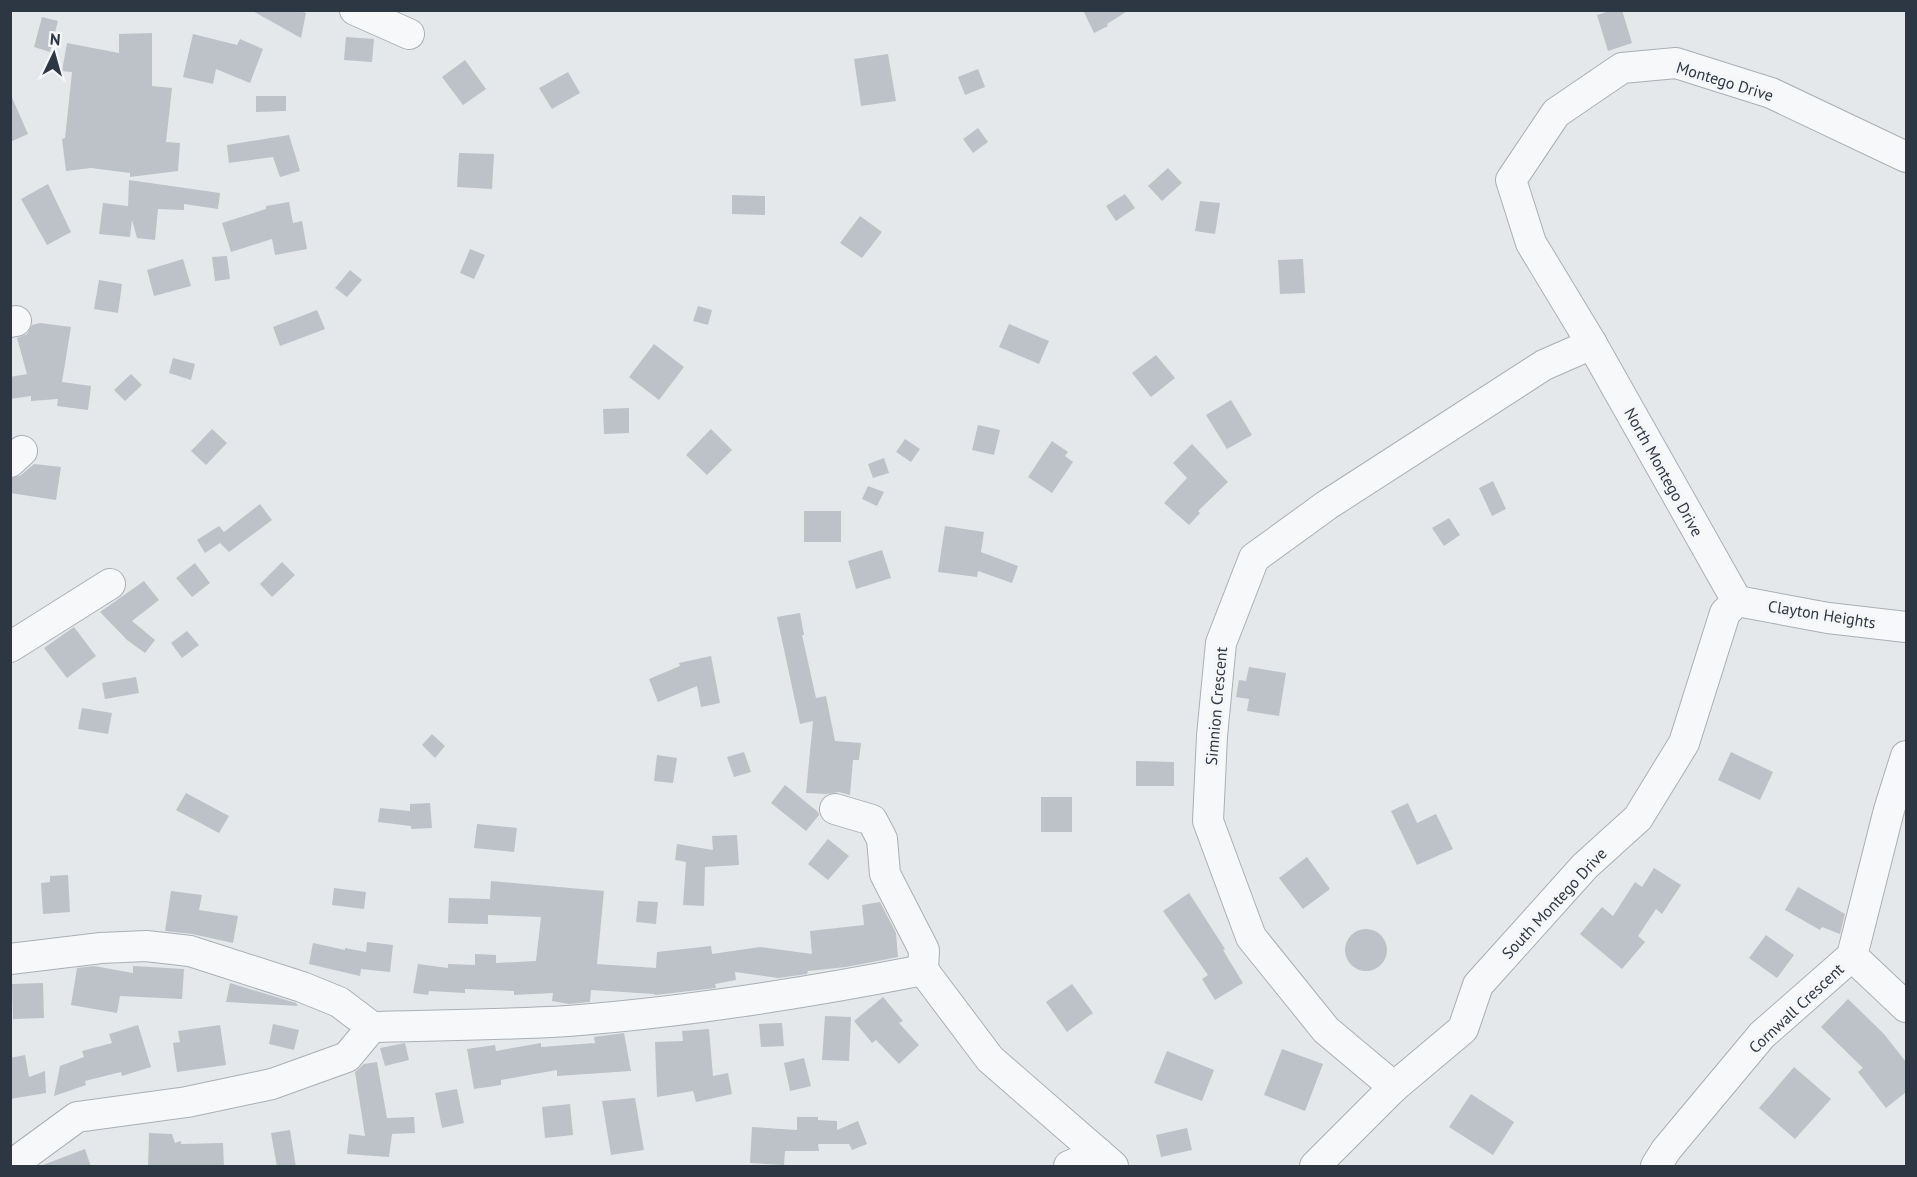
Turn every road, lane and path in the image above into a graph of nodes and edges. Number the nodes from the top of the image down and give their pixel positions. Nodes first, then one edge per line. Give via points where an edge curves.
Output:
1 (355, 10) edge
2 (409, 34) dead end
3 (1906, 157) edge
4 (1592, 344) junction
5 (110, 584) dead end
6 (1737, 601) junction
7 (1906, 627) edge
8 (10, 647) edge
9 (1906, 756) edge
10 (835, 809) dead end
11 (1852, 956) junction
12 (10, 959) edge
13 (923, 970) junction
14 (1906, 1007) edge
15 (372, 1027) junction
16 (1394, 1087) junction
17 (1106, 1160) edge
18 (10, 1166) edge
19 (1070, 1167) edge
20 (1315, 1167) edge
21 (1656, 1167) edge

1 - 2 street
3 - 4 street, Montego Drive via 1771,93 1676,63 1622,68 1556,112 1511,180 1531,243
4 - 6 street, North Montego Drive
4 - 16 street, Simnion Crescent via 1544,365 1327,505 1254,558 1221,643 1208,821 1251,937 1326,1030
5 - 8 street
6 - 7 street, Clayton Heights
6 - 16 street, South Montego Drive via 1725,613 1684,743 1638,818 1585,866 1478,985 1463,1029
9 - 11 street, Cornwall Crescent via 1888,810
10 - 13 street via 872,820 882,839 885,874 924,950
11 - 14 street
11 - 21 street, Cornwall Crescent via 1762,1035
12 - 15 street via 101,948 146,946 190,951 339,1002
13 - 15 street via 662,1012 567,1021
13 - 17 street via 990,1059
15 - 18 street via 347,1057 272,1084 187,1102 77,1117
16 - 20 street, South Montego Drive
17 - 19 street

